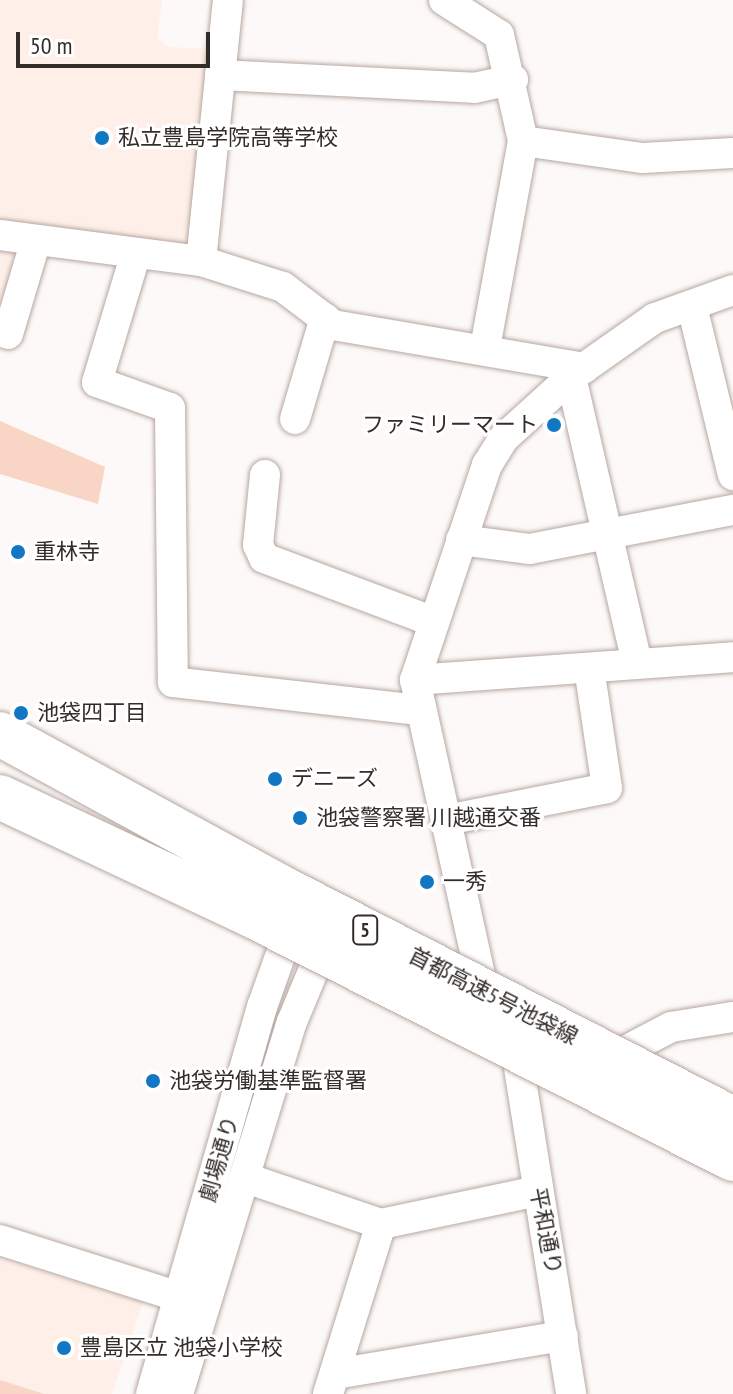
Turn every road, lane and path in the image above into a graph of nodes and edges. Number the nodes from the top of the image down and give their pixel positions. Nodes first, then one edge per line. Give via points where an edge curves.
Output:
1 (228, 0) edge
2 (446, 0) edge
3 (220, 75) junction
4 (513, 80) junction
5 (523, 141) junction
6 (733, 153) edge
7 (0, 235) edge
8 (36, 240) junction
9 (136, 253) junction
10 (201, 261) junction
11 (733, 290) edge
12 (692, 306) junction
13 (325, 318) junction
14 (8, 334) dead end
15 (485, 349) junction
16 (578, 372) junction
17 (295, 419) dead end
18 (265, 475) dead end
19 (733, 475) edge
20 (733, 510) edge
21 (610, 533) junction
22 (461, 540) junction
23 (434, 622) junction
24 (637, 664) junction
25 (732, 664) edge
26 (589, 668) junction
27 (417, 695) junction
28 (0, 734) edge
29 (0, 797) edge
30 (446, 820) junction
31 (308, 881) dead end
32 (342, 900) dead end
33 (480, 975) dead end
34 (733, 1017) edge
35 (627, 1050) dead end
36 (519, 1068) dead end
37 (733, 1119) edge
38 (733, 1159) edge
39 (246, 1178) junction
40 (537, 1191) junction
41 (381, 1224) junction
42 (0, 1240) edge
43 (180, 1297) junction
44 (563, 1336) junction
45 (331, 1384) edge
46 (151, 1394) edge
47 (178, 1394) edge
48 (571, 1394) edge

1 - 3 street
2 - 4 street via 499,35
3 - 4 street via 474,88
3 - 10 street
4 - 5 street
5 - 6 street via 643,158
5 - 15 street
7 - 8 street
8 - 9 street
8 - 14 street
9 - 10 street
9 - 27 street via 97,382 170,408 173,682
10 - 13 street via 283,287
11 - 12 street
12 - 16 street via 655,318
12 - 19 street
13 - 15 street via 333,325
13 - 17 street
15 - 16 street
16 - 21 street
16 - 22 street via 504,438 487,465
18 - 23 street via 258,545 264,558
20 - 21 street
21 - 22 street via 530,549
21 - 24 street
22 - 23 street
23 - 27 street
24 - 25 street
24 - 26 street
26 - 27 street
26 - 30 street via 607,788
27 - 30 street
28 - 37 highway, 首都高速5号池袋線 / 5, bridge via 286,890
29 - 38 highway, 首都高速5号池袋線 / 5, bridge via 255,917
30 - 33 street
31 - 43 street, 劇場通り via 262,1007
32 - 39 street, 劇場通り via 292,1022
34 - 35 street via 671,1027
36 - 40 street, 平和通り
39 - 41 street
39 - 47 street, 劇場通り
40 - 41 street
40 - 44 street, 平和通り
41 - 45 street
42 - 43 street
43 - 46 street, 劇場通り
44 - 45 street
44 - 48 street, 平和通り

